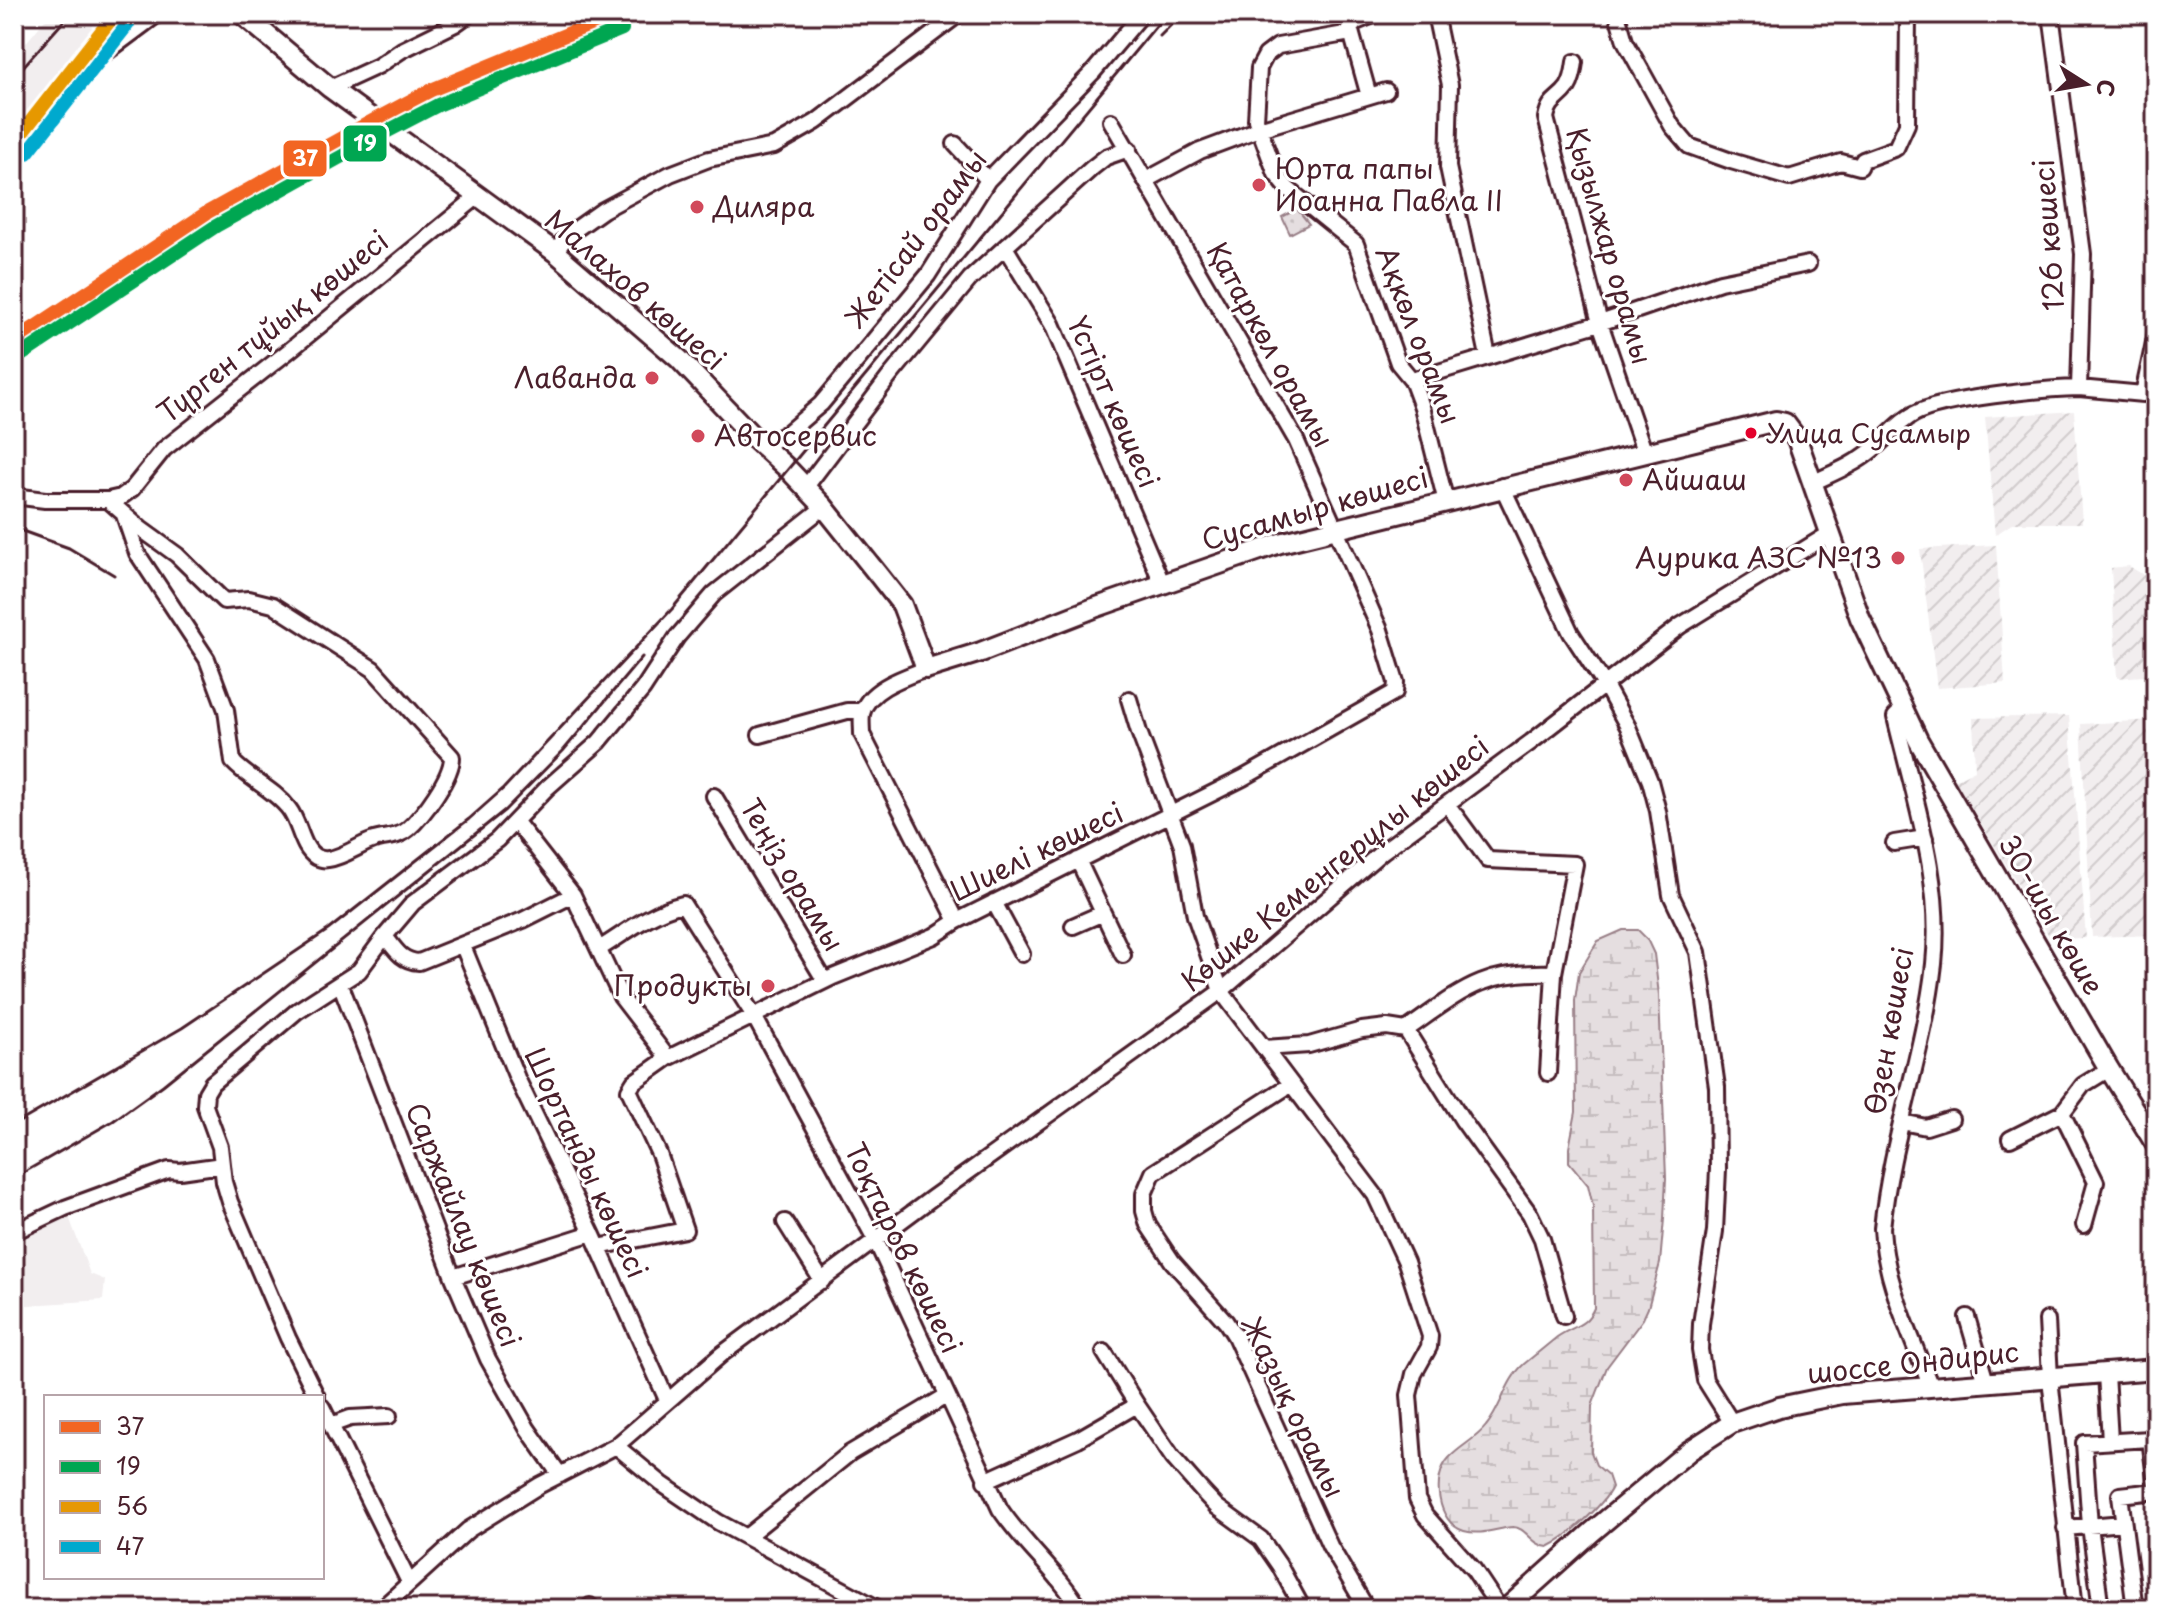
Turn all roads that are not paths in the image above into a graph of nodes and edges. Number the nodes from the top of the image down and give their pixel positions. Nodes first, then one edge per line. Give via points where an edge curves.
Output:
1 (242, 14) edge
2 (469, 14) edge
3 (959, 14) edge
4 (1142, 14) edge
5 (1376, 14) edge
6 (1435, 14) edge
7 (1617, 14) edge
8 (1908, 14) edge
9 (2051, 14) edge
10 (1350, 28) junction
11 (1575, 62) dead end
12 (330, 88) junction
13 (1386, 91) dead end
14 (1369, 96) junction
15 (1111, 121) dead end
16 (1259, 129) junction
17 (955, 144) dead end
18 (1129, 149) junction
19 (988, 180) junction
20 (1146, 180) junction
21 (477, 197) junction
22 (1005, 247) junction
23 (555, 252) junction
24 (1808, 264) dead end
25 (1600, 323) junction
26 (2156, 333) edge
27 (1488, 356) junction
28 (1412, 380) junction
29 (2079, 388) junction
30 (2150, 394) edge
31 (1785, 423) joint
32 (755, 439) junction
33 (1644, 451) junction
34 (1812, 483) junction
35 (1502, 486) junction
36 (805, 488) junction
37 (14, 496) edge
38 (108, 500) junction
39 (1446, 502) junction
40 (824, 507) junction
41 (124, 515) junction
42 (1336, 528) junction
43 (1829, 534) junction
44 (1162, 583) junction
45 (1391, 661) joint
46 (926, 669) junction
47 (1605, 685) junction
48 (1129, 699) dead end
49 (1903, 709) junction
50 (862, 711) junction
51 (760, 735) dead end
52 (714, 796) dead end
53 (1447, 804) junction
54 (1172, 815) junction
55 (516, 822) junction
56 (1925, 838) junction
57 (1894, 843) dead end
58 (1078, 860) junction
59 (573, 895) junction
60 (994, 902) junction
61 (1103, 913) junction
62 (957, 921) junction
63 (1073, 926) dead end
64 (385, 936) junction
65 (463, 946) junction
66 (599, 949) junction
67 (1022, 954) dead end
68 (1123, 955) dead end
69 (1554, 973) junction
70 (825, 981) junction
71 (340, 983) junction
72 (1221, 991) junction
73 (754, 1016) junction
74 (1406, 1030) junction
75 (1264, 1048) junction
76 (668, 1058) junction
77 (2109, 1069) junction
78 (1548, 1073) dead end
79 (1291, 1084) junction
80 (2062, 1113) junction
81 (1951, 1119) dead end
82 (1902, 1122) junction
83 (2010, 1139) dead end
84 (2156, 1145) edge
85 (222, 1165) junction
86 (785, 1222) dead end
87 (2084, 1225) dead end
88 (14, 1232) edge
89 (595, 1240) junction
90 (876, 1241) junction
91 (453, 1277) junction
92 (822, 1281) junction
93 (1564, 1316) dead end
94 (1967, 1317) dead end
95 (2047, 1320) dead end
96 (1104, 1352) dead end
97 (2156, 1369) edge
98 (2106, 1374) junction
99 (2050, 1378) junction
100 (1986, 1382) junction
101 (1930, 1385) junction
102 (316, 1395) edge
103 (946, 1396) junction
104 (667, 1400) junction
105 (1137, 1405) junction
106 (324, 1411) edge
107 (389, 1416) dead end
108 (1732, 1423) junction
109 (331, 1425) junction
110 (2110, 1441) junction
111 (616, 1446) junction
112 (560, 1475) junction
113 (985, 1481) junction
114 (2156, 1488) edge
115 (2123, 1523) junction
116 (2090, 1526) junction
117 (2065, 1528) junction
118 (746, 1537) junction
119 (409, 1582) junction
120 (390, 1606) edge
121 (879, 1609) edge
122 (1080, 1609) edge
123 (1303, 1609) edge
124 (1367, 1609) edge
125 (1500, 1609) edge
126 (1506, 1609) edge
127 (2075, 1609) edge
128 (2101, 1609) edge
129 (2135, 1609) edge

1 - 12 main road, Малахов көшесі
2 - 12 street
3 - 23 street via 816,122 774,146 709,159 670,174 603,210 569,234
4 - 19 street, Жетісай орамы
5 - 10 street
6 - 27 street, Ақкөл орамы via 1450,85 1448,167
7 - 8 street via 1625,41 1672,126 1689,146 1789,178 1841,162 1860,167 1863,160 1896,148 1907,124
9 - 29 street, 126 көшесі via 2083,254
10 - 14 street
10 - 16 street, Ақкөл орамы via 1345,34 1278,46 1266,55 1259,68
11 - 25 street, Қызылжар орамы via 1567,89 1549,104 1546,118
12 - 21 main road, Малахов көшесі
13 - 14 street
14 - 16 street
15 - 18 street, Қатаркөл орамы
16 - 20 street via 1200,151
16 - 28 street, Ақкөл орамы via 1276,174 1288,189 1356,244 1398,363
17 - 19 street
18 - 20 street, Қатаркөл орамы
18 - 22 street via 1099,163
19 - 32 street, Жетісай орамы via 928,275 821,404 776,439
20 - 42 street, Қатаркөл орамы via 1296,440
21 - 23 main road, Малахов көшесі
21 - 38 street, Түрген тұйық көшесі via 164,449 132,489
22 - 36 street via 961,289
22 - 44 street, Үстірт көшесі via 1052,324
23 - 32 main road, Малахов көшесі via 679,359
24 - 25 street via 1720,282
25 - 27 street
25 - 33 street, Қызылжар орамы
26 - 30 street
27 - 28 street
28 - 39 street, Ақкөл орамы
29 - 30 street
29 - 34 street via 1918,412 1848,467
31 - 33 main road, Сусамыр көшесі
31 - 34 main road, Өзен көшесі via 1797,439
32 - 36 main road, Малахов көшесі
33 - 35 main road, Сусамыр көшесі
34 - 43 main road, Өзен көшесі
35 - 39 main road, Сусамыр көшесі
35 - 47 street via 1571,633
36 - 40 main road, Малахов көшесі
37 - 38 street
38 - 41 street
39 - 42 main road, Сусамыр көшесі
40 - 46 main road, Малахов көшесі via 902,605
40 - 55 street via 714,594 616,723
41 - 41 street via 137,553 207,659 226,710 233,762 283,802 308,849 331,859 406,831 437,791 452,757 373,669 273,605 249,599 224,601 177,555
42 - 44 main road, Сусамыр көшесі
42 - 45 street, Қатаркөл орамы
43 - 47 street, Көшке Кеменгерұлы көшесі via 1713,604
43 - 49 main road, Өзен көшесі via 1860,618
44 - 46 main road, Сусамыр көшесі
45 - 54 street, Шиелі көшесі via 1395,692
46 - 50 street, Сусамыр көшесі via 896,680
47 - 53 street, Көшке Кеменгерұлы көшесі
47 - 108 street via 1650,781 1671,895 1698,952 1717,1087 1718,1156 1700,1350 1705,1380
48 - 54 street
49 - 56 street, Өзен көшесі via 1895,717
49 - 77 main road, 30-шы көше
50 - 51 street
50 - 62 street via 868,750
52 - 70 street, Теңіз орамы
53 - 69 street via 1488,860 1575,864
53 - 72 street, Көшке Кеменгерұлы көшесі via 1383,851
54 - 58 street, Шиелі көшесі
54 - 72 street via 1195,916
55 - 59 street
55 - 64 street via 413,903
56 - 57 street
56 - 82 street, Өзен көшесі via 1934,893 1934,963
58 - 60 street, Шиелі көшесі
58 - 61 street
59 - 65 street
59 - 66 street
60 - 62 street, Шиелі көшесі
60 - 67 street
61 - 63 street
61 - 68 street
62 - 70 street, Шиелі көшесі via 926,940
64 - 65 street via 410,962
64 - 71 street via 359,971
65 - 89 street, Шортанды көшесі via 517,1078
66 - 73 street, Тоқтаров көшесі via 643,918 683,904
66 - 76 street via 621,997
69 - 74 street via 1479,981
69 - 78 street
70 - 73 street, Шиелі көшесі
71 - 85 street via 297,1011 212,1083 205,1106
71 - 91 street, Саржайлау көшесі
72 - 75 street
72 - 90 street, Көшке Кеменгерұлы көшесі
73 - 76 street, Шиелі көшесі
73 - 90 street, Тоқтаров көшесі
74 - 75 street via 1362,1030 1309,1045
74 - 93 street via 1530,1214
75 - 79 street
76 - 89 street, Шиелі көшесі via 629,1090 659,1154 685,1230
77 - 80 street via 2083,1085
77 - 84 main road, 30-шы көше
79 - 124 street, Жазық орамы via 1153,1173 1144,1211 1154,1238 1235,1336 1330,1546
79 - 125 street via 1375,1195 1406,1262 1430,1336 1409,1395 1417,1499
80 - 83 street
80 - 87 street via 2096,1182
81 - 82 street via 1926,1127
82 - 101 street, Өзен көшесі via 1883,1212 1883,1247
85 - 88 street via 162,1173
85 - 102 street via 230,1202
86 - 92 street
89 - 91 street
89 - 104 street, Шортанды көшесі
90 - 92 street, Көшке Кеменгерұлы көшесі
90 - 103 street, Тоқтаров көшесі
91 - 112 street, Саржайлау көшесі via 488,1359
92 - 104 street, Көшке Кеменгерұлы көшесі
94 - 100 street
95 - 99 street
96 - 105 street
97 - 98 main road, шоссе Ондирис
98 - 99 main road, шоссе Ондирис
98 - 110 street
99 - 100 main road, шоссе Ондирис
99 - 117 street
100 - 101 main road, шоссе Ондирис
101 - 108 main road, шоссе Ондирис via 1842,1394
103 - 113 street, Тоқтаров көшесі
103 - 118 street via 850,1453
104 - 111 street, Көшке Кеменгерұлы көшесі
105 - 113 street via 1078,1439
105 - 123 street via 1202,1491 1261,1539
106 - 109 street
107 - 109 street via 350,1418
108 - 126 main road, шоссе Ондирис via 1689,1451
109 - 119 street
110 - 114 street via 2150,1439
110 - 116 street via 2084,1443
111 - 112 street, Көшке Кеменгерұлы көшесі
111 - 118 street via 693,1506
112 - 119 street, Көшке Кеменгерұлы көшесі via 468,1530
113 - 122 street, Тоқтаров көшесі via 1015,1533
114 - 115 street via 2120,1495
115 - 116 street
115 - 129 street
116 - 117 street
116 - 128 street
117 - 127 street
118 - 121 street
119 - 120 street, Көшке Кеменгерұлы көшесі

